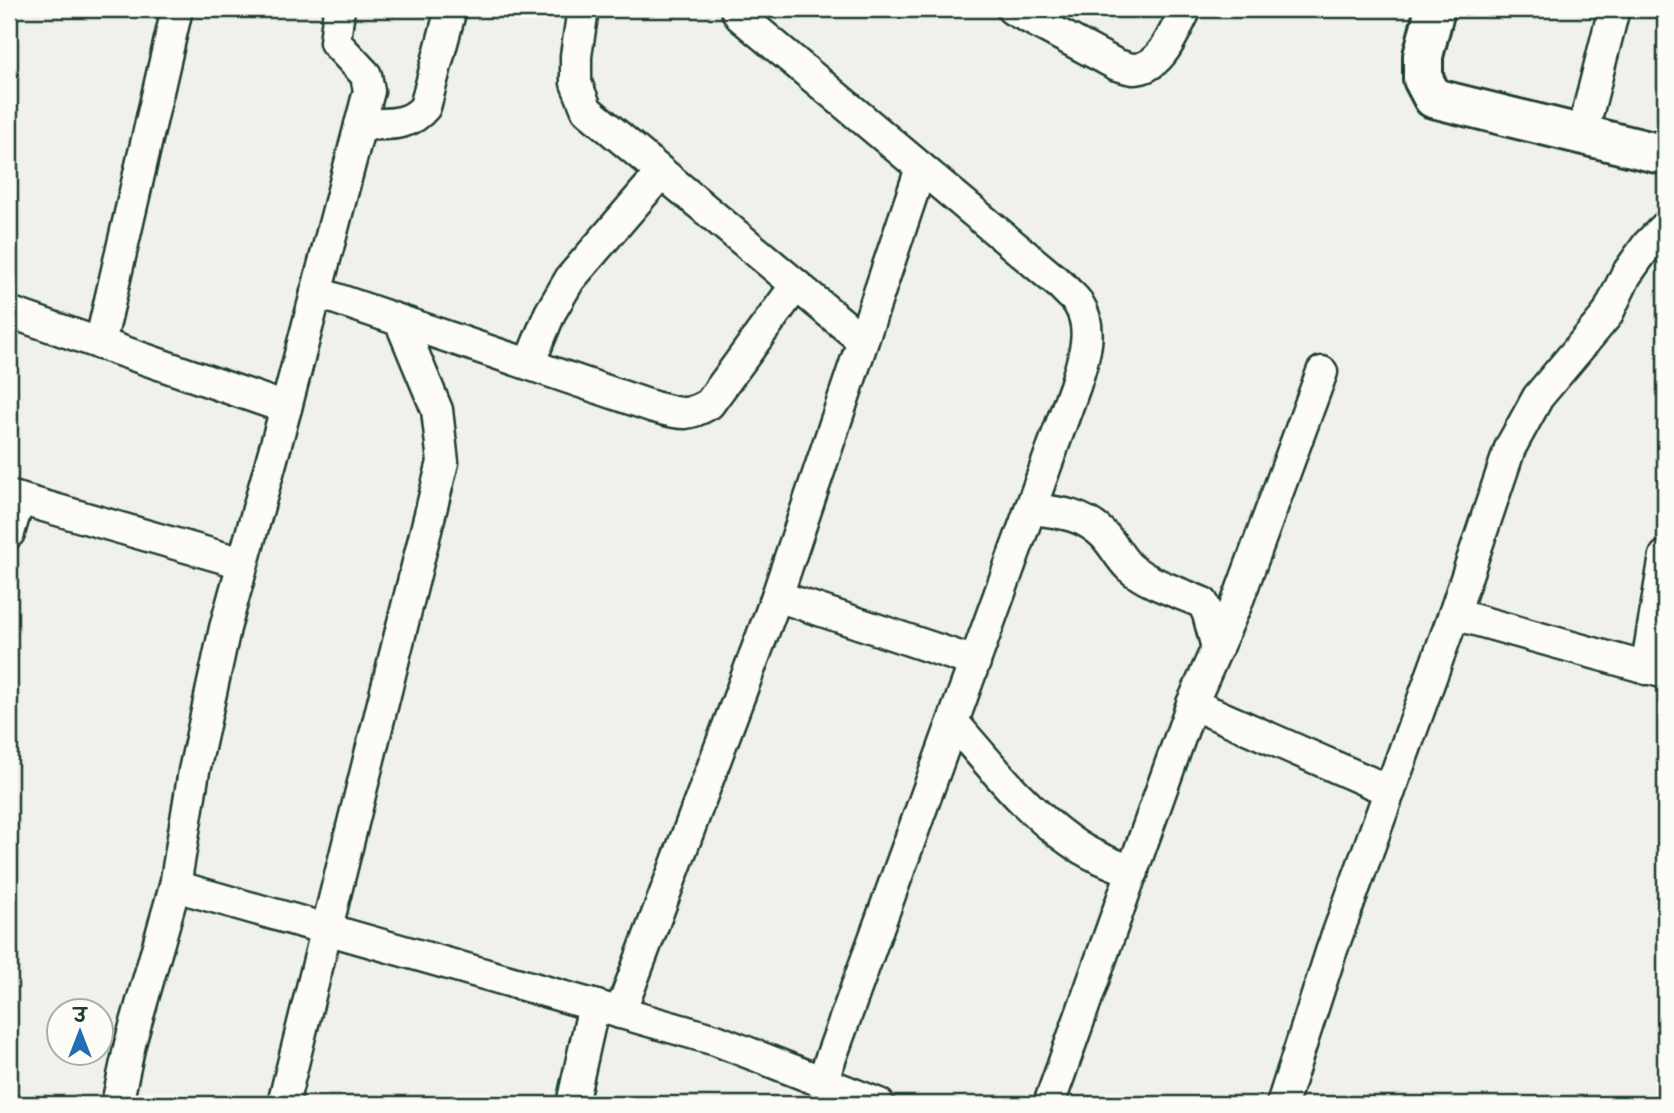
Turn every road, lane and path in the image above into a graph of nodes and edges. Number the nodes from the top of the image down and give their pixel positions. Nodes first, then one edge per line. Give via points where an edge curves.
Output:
1 (177, 9) edge
2 (339, 9) edge
3 (451, 9) edge
4 (583, 9) edge
5 (736, 9) edge
6 (1012, 9) edge
7 (1186, 9) edge
8 (1435, 9) edge
9 (1614, 9) edge
10 (360, 125) junction
11 (1582, 135) junction
12 (1665, 155) edge
13 (921, 168) junction
14 (661, 173) junction
15 (1665, 227) edge
16 (796, 285) junction
17 (316, 292) junction
18 (9, 312) edge
19 (400, 321) junction
20 (862, 340) junction
21 (100, 344) junction
22 (529, 364) junction
23 (1322, 372) dead end
24 (286, 408) junction
25 (14, 498) edge
26 (1030, 509) junction
27 (9, 533) edge
28 (1665, 556) edge
29 (242, 563) junction
30 (777, 596) junction
31 (1454, 614) junction
32 (1217, 648) junction
33 (975, 662) junction
34 (1655, 671) edge
35 (1192, 704) junction
36 (953, 722) junction
37 (1390, 791) junction
38 (1133, 872) junction
39 (175, 886) junction
40 (326, 929) junction
41 (607, 1009) junction
42 (822, 1082) junction
43 (117, 1104) edge
44 (283, 1104) edge
45 (572, 1104) edge
46 (876, 1104) edge
47 (1049, 1104) edge
48 (1282, 1104) edge

1 - 21 street
2 - 10 street via 335,42 366,75 369,91
3 - 10 street via 419,115 410,122
4 - 14 street via 576,83 587,110
5 - 13 street
6 - 7 street via 1117,65 1136,69 1152,63 1165,48
8 - 11 street via 1423,56 1423,79 1433,97
9 - 11 street
10 - 17 street
11 - 12 street
13 - 20 street
13 - 26 street via 1062,286 1078,303 1086,323 1086,352
14 - 16 street
14 - 22 street via 570,279
15 - 31 street via 1626,275 1607,315 1538,397 1510,448
16 - 20 street
16 - 22 street via 709,404 693,414 654,407
17 - 19 street
17 - 24 street
18 - 21 street
19 - 22 street
19 - 40 street via 437,410 443,462
20 - 30 street
21 - 24 street
23 - 32 street
24 - 29 street
25 - 27 street
25 - 29 street
26 - 32 street via 1072,514 1088,522 1130,567 1150,581 1203,603
26 - 33 street
28 - 34 street
29 - 39 street via 194,771
30 - 33 street
30 - 41 street
31 - 34 street
31 - 37 street
32 - 35 street
33 - 36 street
35 - 37 street
35 - 38 street
36 - 38 street via 1046,823 1090,853
36 - 42 street
37 - 48 street
38 - 47 street
39 - 40 street
39 - 43 street
40 - 41 street
40 - 44 street
41 - 42 street via 716,1041
41 - 45 street
42 - 46 street

